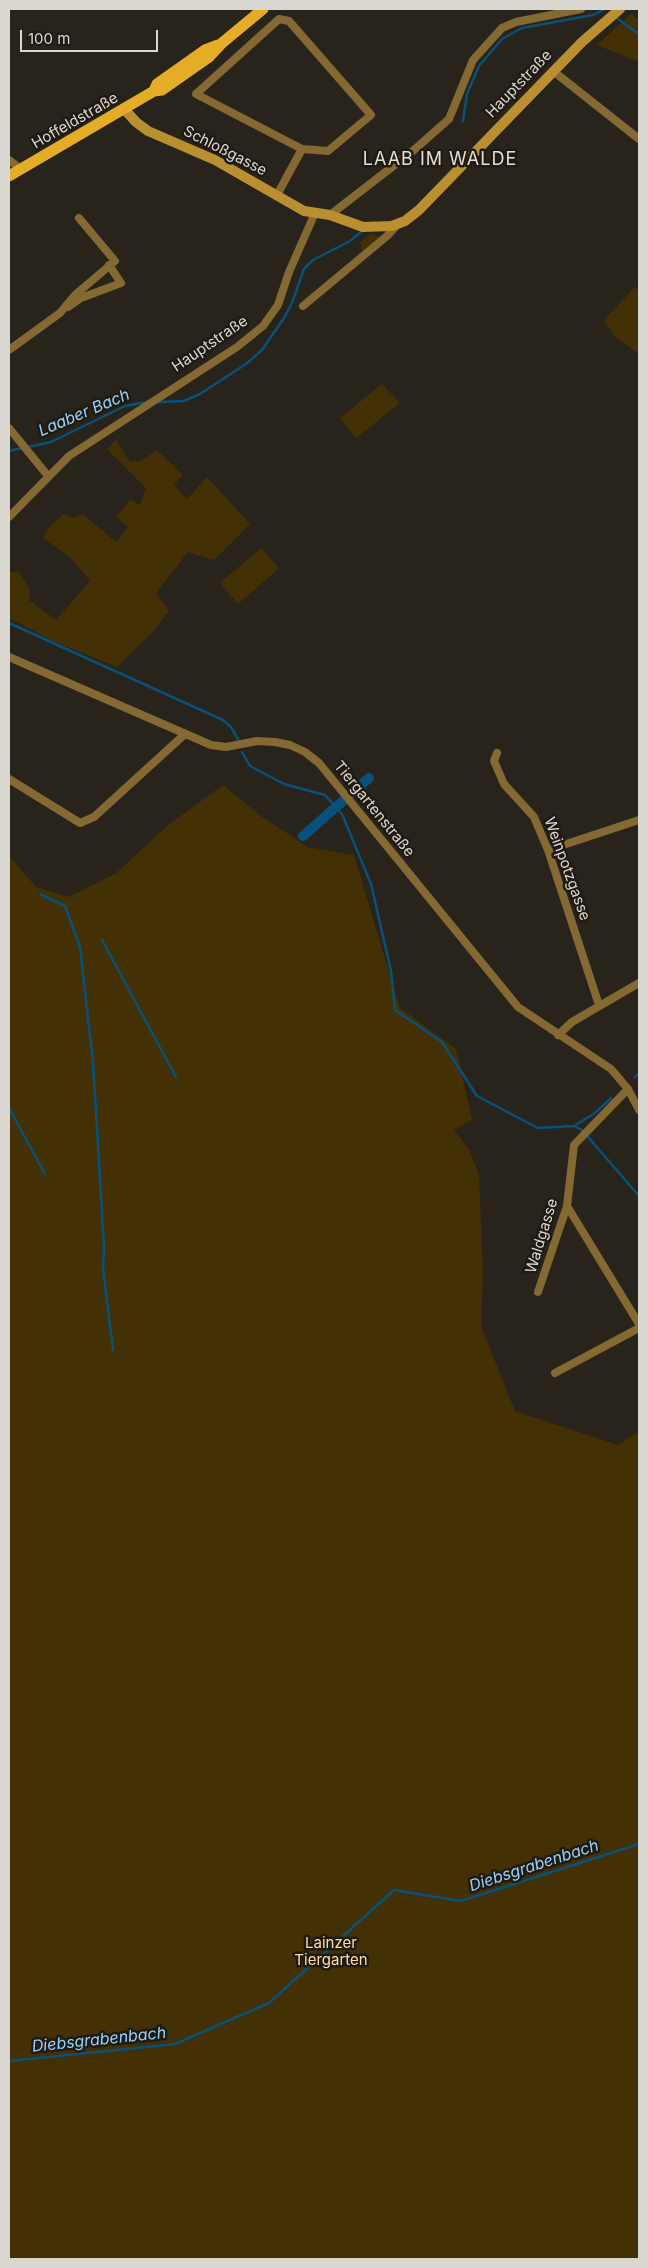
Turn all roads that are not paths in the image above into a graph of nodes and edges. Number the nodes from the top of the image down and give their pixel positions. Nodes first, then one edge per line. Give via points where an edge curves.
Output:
1 (263, 9) edge
2 (581, 9) edge
3 (620, 9) edge
4 (553, 71) junction
5 (125, 110) junction
6 (639, 139) edge
7 (302, 149) junction
8 (9, 160) edge
9 (21, 169) junction
10 (9, 176) edge
11 (277, 195) junction
12 (315, 213) junction
13 (330, 216) junction
14 (79, 218) dead end
15 (399, 224) junction
16 (109, 266) junction
17 (303, 306) dead end
18 (60, 313) junction
19 (9, 350) edge
20 (9, 428) edge
21 (48, 476) junction
22 (9, 517) edge
23 (9, 657) edge
24 (185, 734) junction
25 (497, 753) dead end
26 (9, 779) edge
27 (639, 820) edge
28 (548, 850) junction
29 (639, 983) edge
30 (599, 1005) junction
31 (558, 1035) junction
32 (628, 1089) junction
33 (639, 1110) edge
34 (568, 1206) junction
35 (538, 1292) dead end
36 (639, 1326) edge
37 (555, 1373) dead end

1 - 5 main road, Hoffeldstraße via 222,43 205,50
2 - 13 street via 516,22 502,28 473,60 448,119
3 - 4 street, Hauptstraße
4 - 6 street
4 - 15 street, Hauptstraße via 419,210
5 - 9 main road, Hoffeldstraße
5 - 11 street, Schloßgasse via 148,130 215,160
7 - 7 street via 196,94 279,19 289,21 371,115 328,151
7 - 11 street
8 - 9 street
9 - 10 main road, Hoffeldstraße
11 - 12 street, Schloßgasse
12 - 13 street, Hauptstraße
12 - 21 street, Hauptstraße via 272,316 237,348 69,456
13 - 15 street, Hauptstraße via 374,228
14 - 16 street via 115,261
15 - 17 street, Hauptstraße
16 - 18 street via 75,295
16 - 18 street via 121,282 81,298
18 - 19 street
20 - 21 street
21 - 22 street, Hauptstraße
23 - 24 street, Tiergartenstraße
24 - 26 street via 94,817 80,823
24 - 31 street, Tiergartenstraße via 211,745 226,747 257,741 290,745 305,752 319,764 518,1007
25 - 28 street, Weinpotzgasse via 494,761 504,784 534,817
27 - 28 street
28 - 30 street, Weinpotzgasse
29 - 30 street
30 - 31 street
31 - 32 street, Tiergartenstraße via 611,1069
32 - 33 street, Tiergartenstraße
32 - 34 street, Waldgasse via 574,1145
34 - 35 street, Waldgasse
34 - 36 street
36 - 37 street

